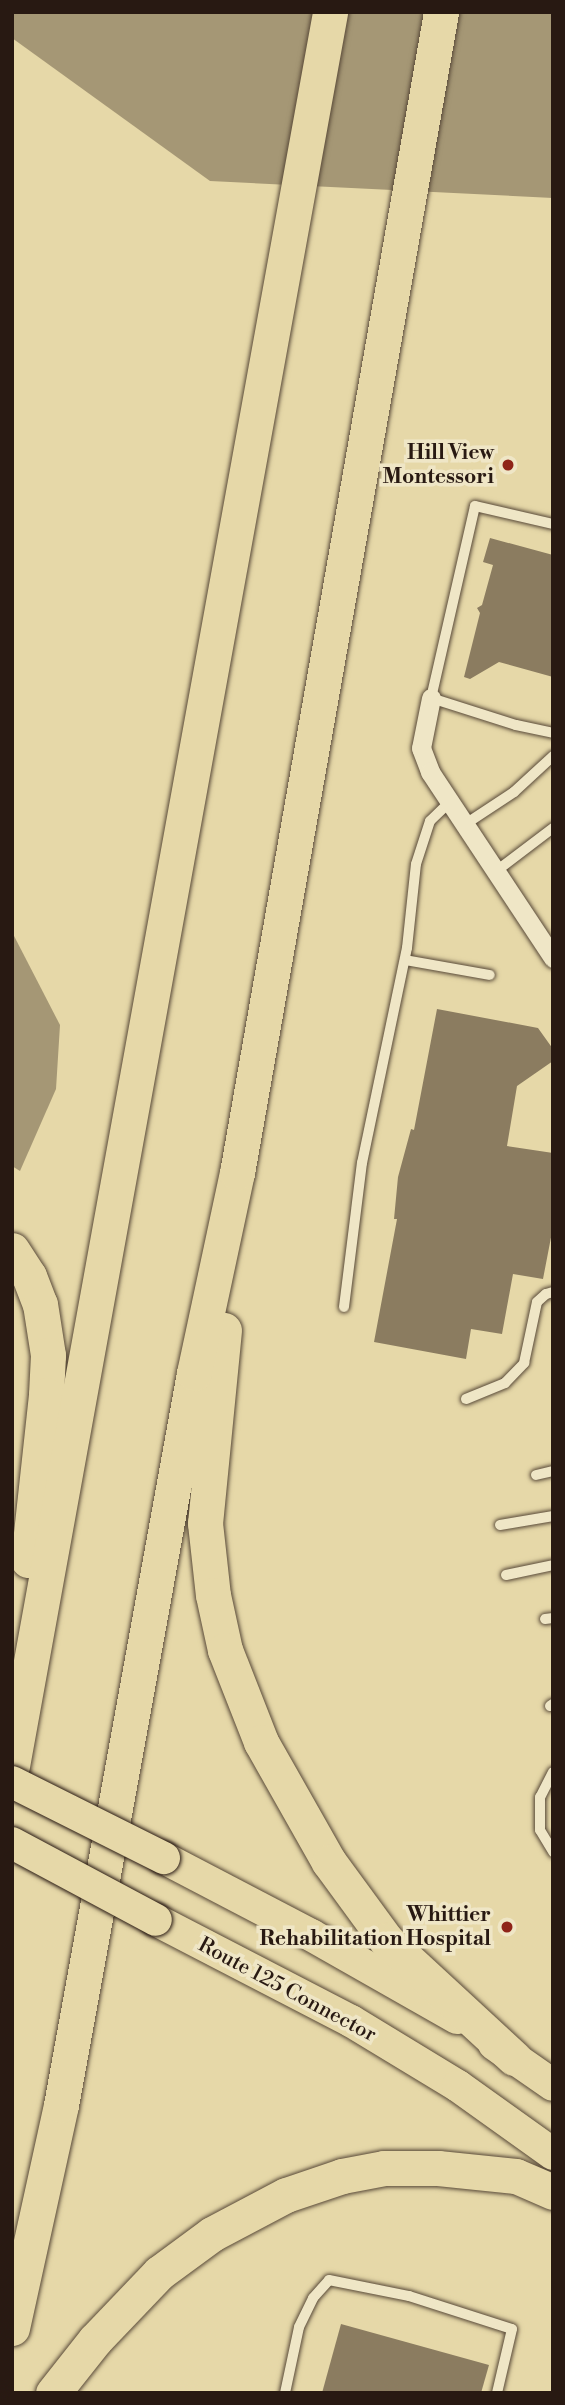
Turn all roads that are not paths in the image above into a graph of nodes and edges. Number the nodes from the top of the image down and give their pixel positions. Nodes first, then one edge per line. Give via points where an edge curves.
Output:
1 (330, 12) edge
2 (441, 12) edge
3 (553, 524) edge
4 (431, 698) junction
5 (553, 733) edge
6 (553, 756) edge
7 (450, 802) junction
8 (464, 825) junction
9 (551, 835) edge
10 (495, 872) junction
11 (553, 958) edge
12 (405, 960) junction
13 (490, 975) dead end
14 (237, 1173) junction
15 (12, 1250) edge
16 (553, 1292) edge
17 (344, 1307) dead end
18 (466, 1399) dead end
19 (553, 1471) edge
20 (536, 1475) dead end
21 (553, 1516) edge
22 (500, 1525) dead end
23 (553, 1566) edge
24 (506, 1574) dead end
25 (15, 1751) edge
26 (553, 1772) edge
27 (12, 1782) edge
28 (12, 1843) edge
29 (553, 1852) edge
30 (514, 2058) junction
31 (553, 2085) edge
32 (553, 2154) edge
33 (553, 2192) edge
34 (12, 2328) edge
35 (53, 2393) edge
36 (285, 2393) edge
37 (497, 2393) edge

1 - 25 highway
2 - 14 highway
3 - 4 lane via 475,506
4 - 5 lane
4 - 7 street via 421,748
6 - 8 lane via 514,792
7 - 8 street
7 - 12 lane via 430,821 416,864
8 - 10 street
9 - 10 lane
10 - 11 street
12 - 13 lane
12 - 17 lane via 362,1163
14 - 30 highway via 231,1288 218,1373 205,1523 225,1650 261,1742 330,1862 386,1940
14 - 34 highway via 194,1373 59,2117
15 - 25 highway via 40,1304 48,1355 17,1656
16 - 18 lane via 537,1302 524,1363 505,1383
19 - 20 lane
21 - 22 lane
23 - 24 lane
26 - 29 lane via 540,1797 540,1830
27 - 30 highway, bridge via 412,1991
28 - 32 highway, Route 125 Connector, bridge via 351,2021 458,2086
30 - 31 highway
33 - 35 highway via 516,2176 485,2170 384,2168 286,2195 212,2234 159,2273 95,2340
36 - 37 lane via 299,2327 313,2298 329,2280 408,2296 512,2329

